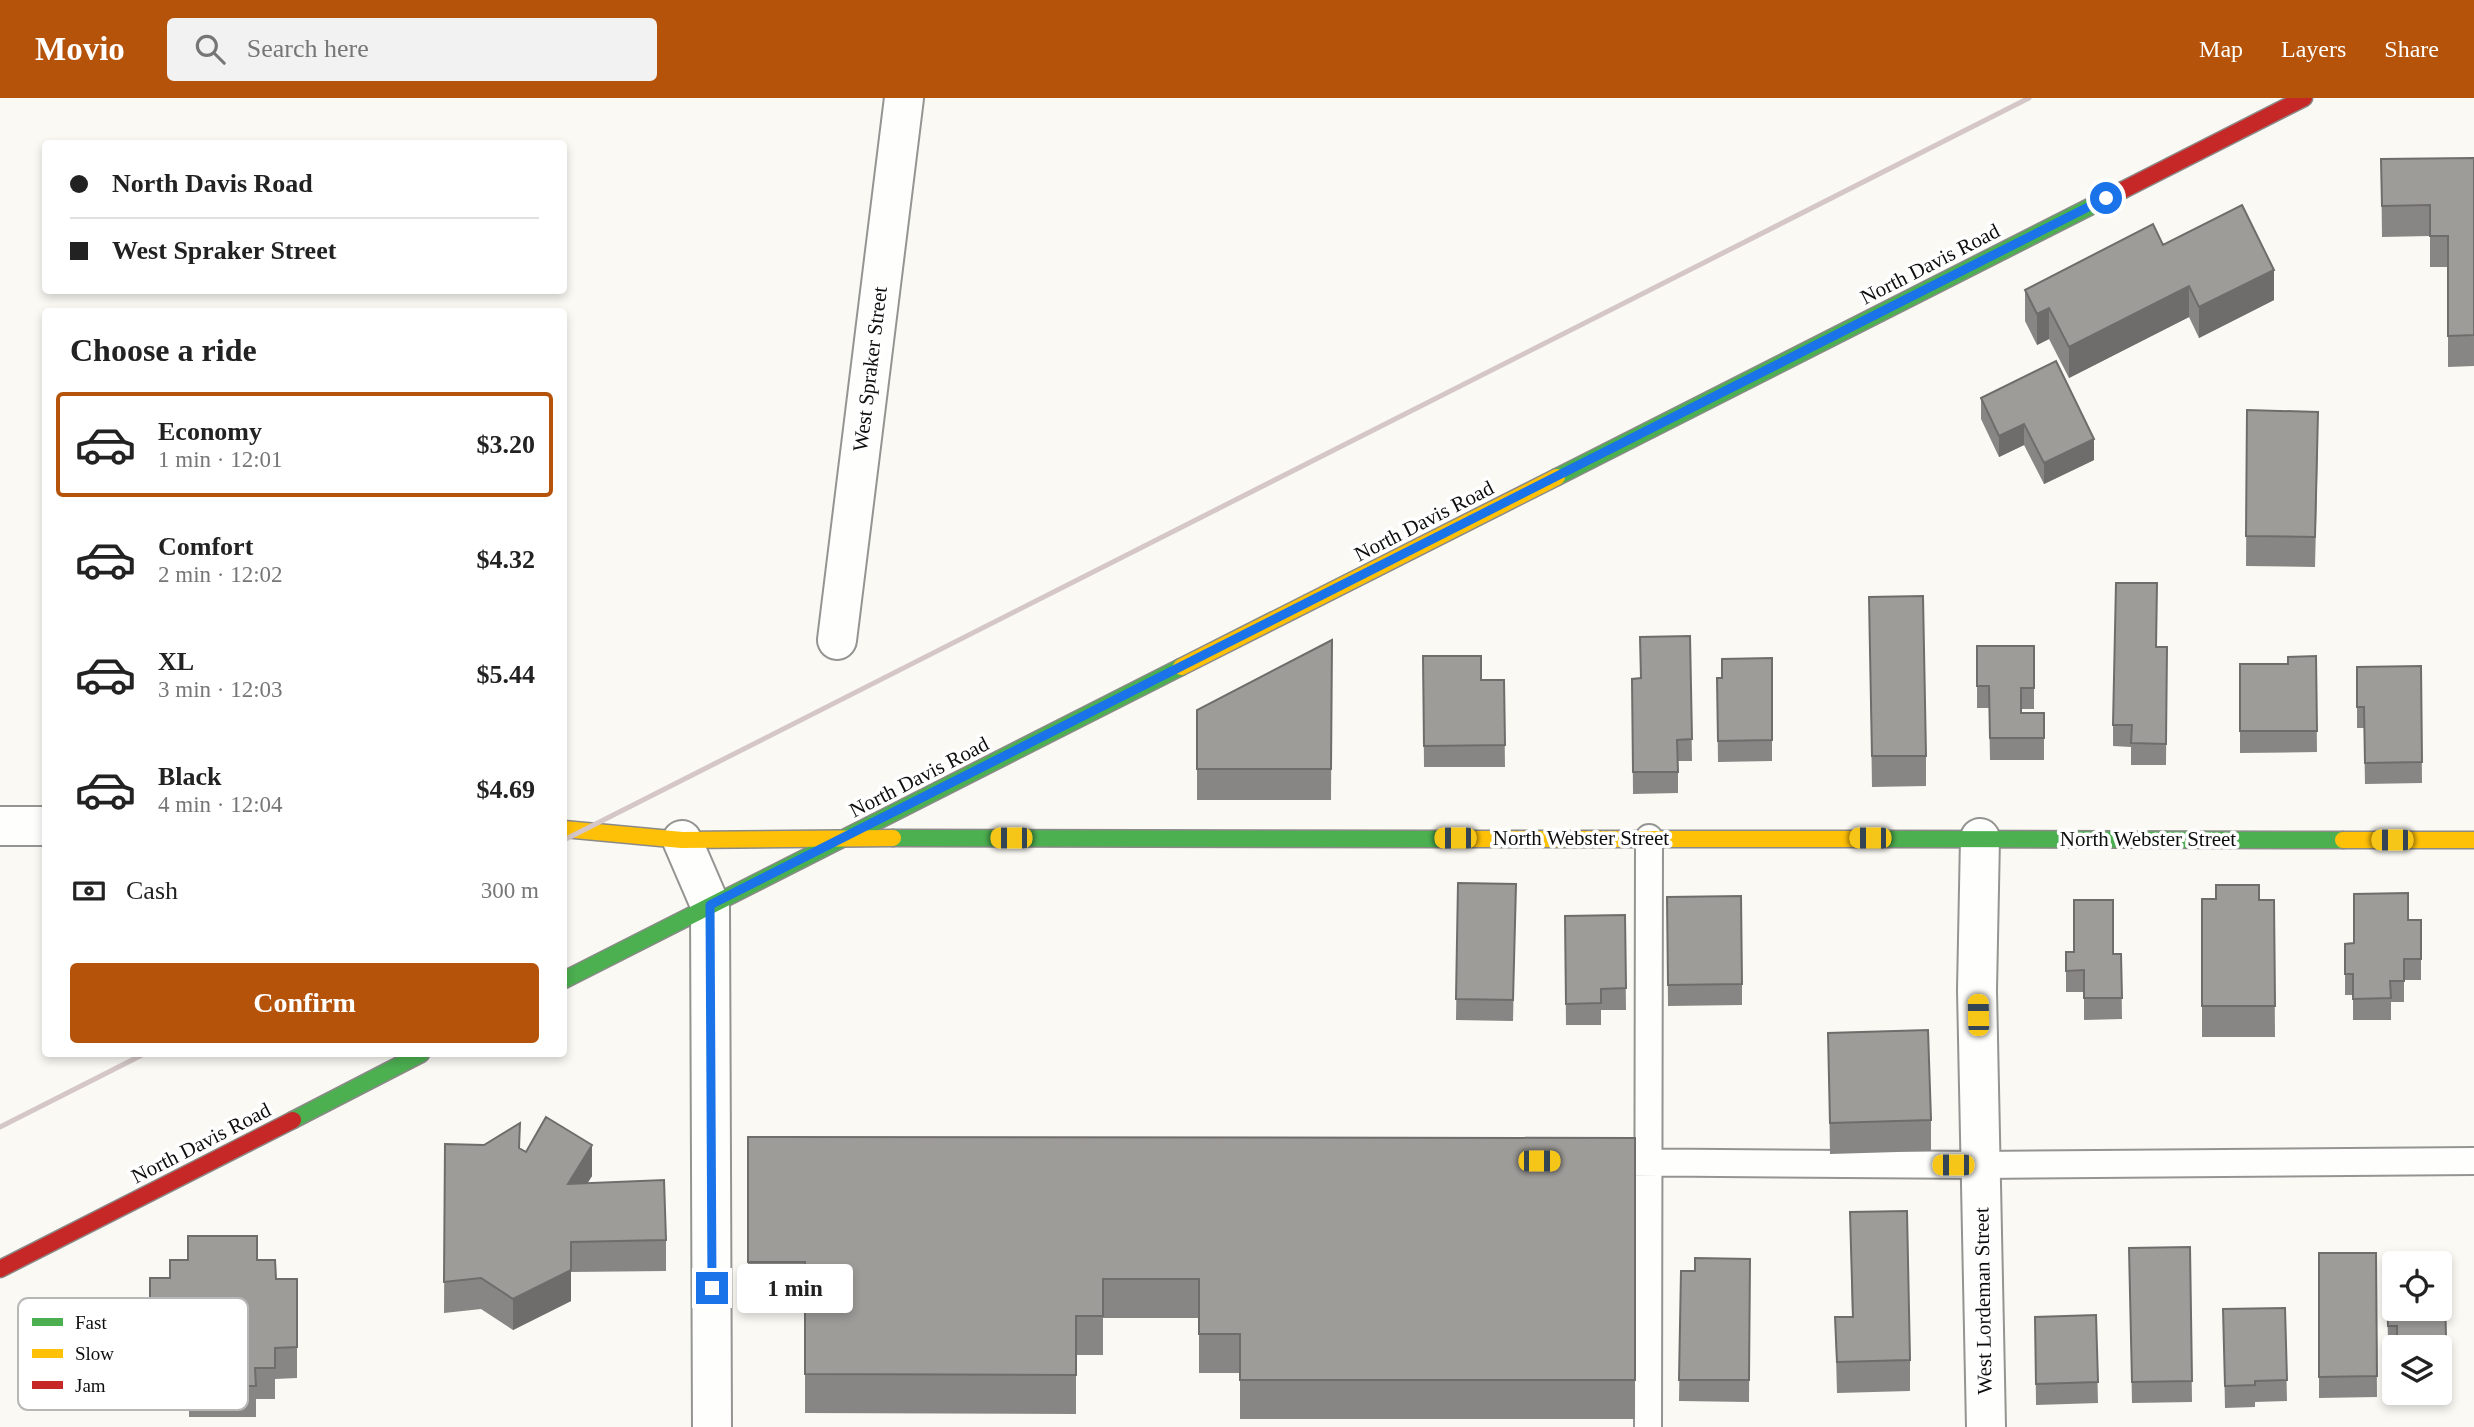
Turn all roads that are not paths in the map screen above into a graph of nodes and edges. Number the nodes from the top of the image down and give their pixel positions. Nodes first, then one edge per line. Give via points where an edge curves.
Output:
1 (904, 98) edge
2 (2304, 98) edge
3 (837, 640) dead end
4 (0, 826) edge
5 (42, 826) edge
6 (567, 829) edge
7 (845, 838) junction
8 (1649, 838) junction
9 (1980, 838) junction
10 (2474, 840) edge
11 (682, 841) junction
12 (710, 905) junction
13 (567, 978) edge
14 (415, 1057) edge
15 (2474, 1161) edge
16 (1580, 1162) edge
17 (1648, 1162) junction
18 (1981, 1165) junction
19 (0, 1269) edge
20 (712, 1427) edge
21 (1648, 1427) edge
22 (1986, 1427) edge

1 - 3 street, West Spraker Street
2 - 7 street, North Davis Road
4 - 5 street
6 - 11 street, North Webster Street
7 - 8 street, North Webster Street
7 - 11 street, North Webster Street
7 - 12 street, North Davis Road
8 - 9 street, North Webster Street
8 - 17 lane
9 - 10 street, North Webster Street
9 - 18 street, West Lordeman Street
11 - 12 street
12 - 13 street, North Davis Road
12 - 20 street
14 - 19 street, North Davis Road
15 - 18 lane
16 - 17 lane
17 - 18 lane
17 - 21 lane
18 - 22 street, West Lordeman Street

